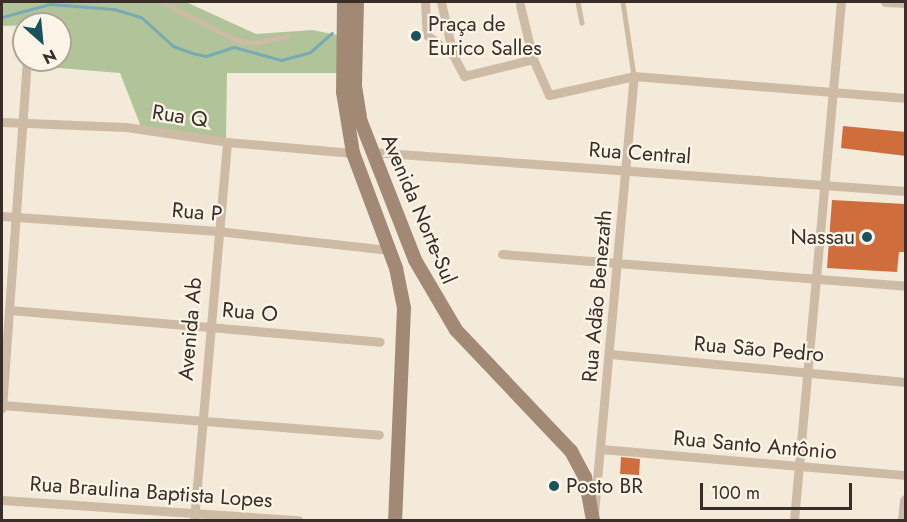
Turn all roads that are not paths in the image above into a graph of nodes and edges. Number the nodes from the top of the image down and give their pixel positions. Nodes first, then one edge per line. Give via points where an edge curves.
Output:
1 (162, 2) edge
2 (344, 2) edge
3 (357, 2) edge
4 (425, 2) edge
5 (441, 2) edge
6 (578, 2) edge
7 (623, 2) edge
8 (841, 2) edge
9 (885, 2) edge
10 (906, 3) edge
11 (520, 5) dead end
12 (582, 23) dead end
13 (287, 36) dead end
14 (453, 55) junction
15 (534, 59) junction
16 (26, 72) edge
17 (634, 76) junction
18 (833, 93) junction
19 (906, 98) edge
20 (2, 122) edge
21 (22, 122) junction
22 (227, 142) junction
23 (353, 153) junction
24 (371, 153) junction
25 (626, 170) junction
26 (823, 185) junction
27 (906, 191) edge
28 (2, 216) edge
29 (16, 217) junction
30 (217, 231) junction
31 (388, 250) junction
32 (502, 254) dead end
33 (617, 261) junction
34 (816, 281) junction
35 (906, 286) edge
36 (10, 310) junction
37 (208, 326) junction
38 (380, 342) dead end
39 (610, 354) junction
40 (809, 372) junction
41 (906, 382) edge
42 (2, 406) edge
43 (200, 418) junction
44 (380, 435) dead end
45 (601, 450) junction
46 (799, 467) junction
47 (906, 475) edge
48 (2, 500) edge
49 (906, 501) edge
50 (194, 516) edge
51 (298, 520) edge
52 (395, 520) edge
53 (593, 520) edge
54 (794, 520) edge
55 (904, 520) edge

1 - 13 lane via 236,40 254,43
2 - 23 main road, Avenida Norte-Sul via 343,92
3 - 24 main road, Avenida Norte-Sul via 355,86
4 - 14 street via 427,35
5 - 14 street
6 - 12 lane
7 - 17 lane
8 - 18 street
9 - 10 street
11 - 15 street
14 - 15 street via 464,76
15 - 17 street via 549,95
16 - 21 street
17 - 18 street
17 - 25 street, Rua Adão Benezath
18 - 19 street
18 - 26 street
20 - 21 street, Rua Q
21 - 22 street, Rua Q via 126,127
21 - 29 street
22 - 23 street, Rua Q
22 - 30 street, Avenida Ab
23 - 31 main road, Avenida Norte-Sul
24 - 25 street, Rua Central
24 - 53 main road, Avenida Norte-Sul via 438,304 465,341 561,436 585,477
25 - 26 street, Rua Central
25 - 33 street, Rua Adão Benezath
26 - 27 street, Rua Central
26 - 34 street
28 - 29 street, Rua P
29 - 30 street, Rua P
29 - 36 street
30 - 31 street, Rua P
30 - 37 street, Avenida Ab
31 - 52 main road, Avenida Norte-Sul via 406,323
32 - 33 street
33 - 34 street
33 - 39 street, Rua Adão Benezath
34 - 35 street
34 - 40 street
36 - 37 street, Rua O
36 - 42 street
37 - 38 street, Rua O
37 - 43 street, Avenida Ab
39 - 40 street, Rua São Pedro
39 - 45 street, Rua Adão Benezath
40 - 41 street, Rua São Pedro
40 - 46 street
42 - 43 street
43 - 44 street
43 - 50 street, Avenida Ab
45 - 46 street, Rua Santo Antônio
45 - 53 street, Rua Adão Benezath
46 - 47 street, Rua Santo Antônio
46 - 54 street
48 - 50 street, Rua Braulina Baptista Lopes
49 - 55 street
50 - 51 street, Rua Braulina Baptista Lopes

